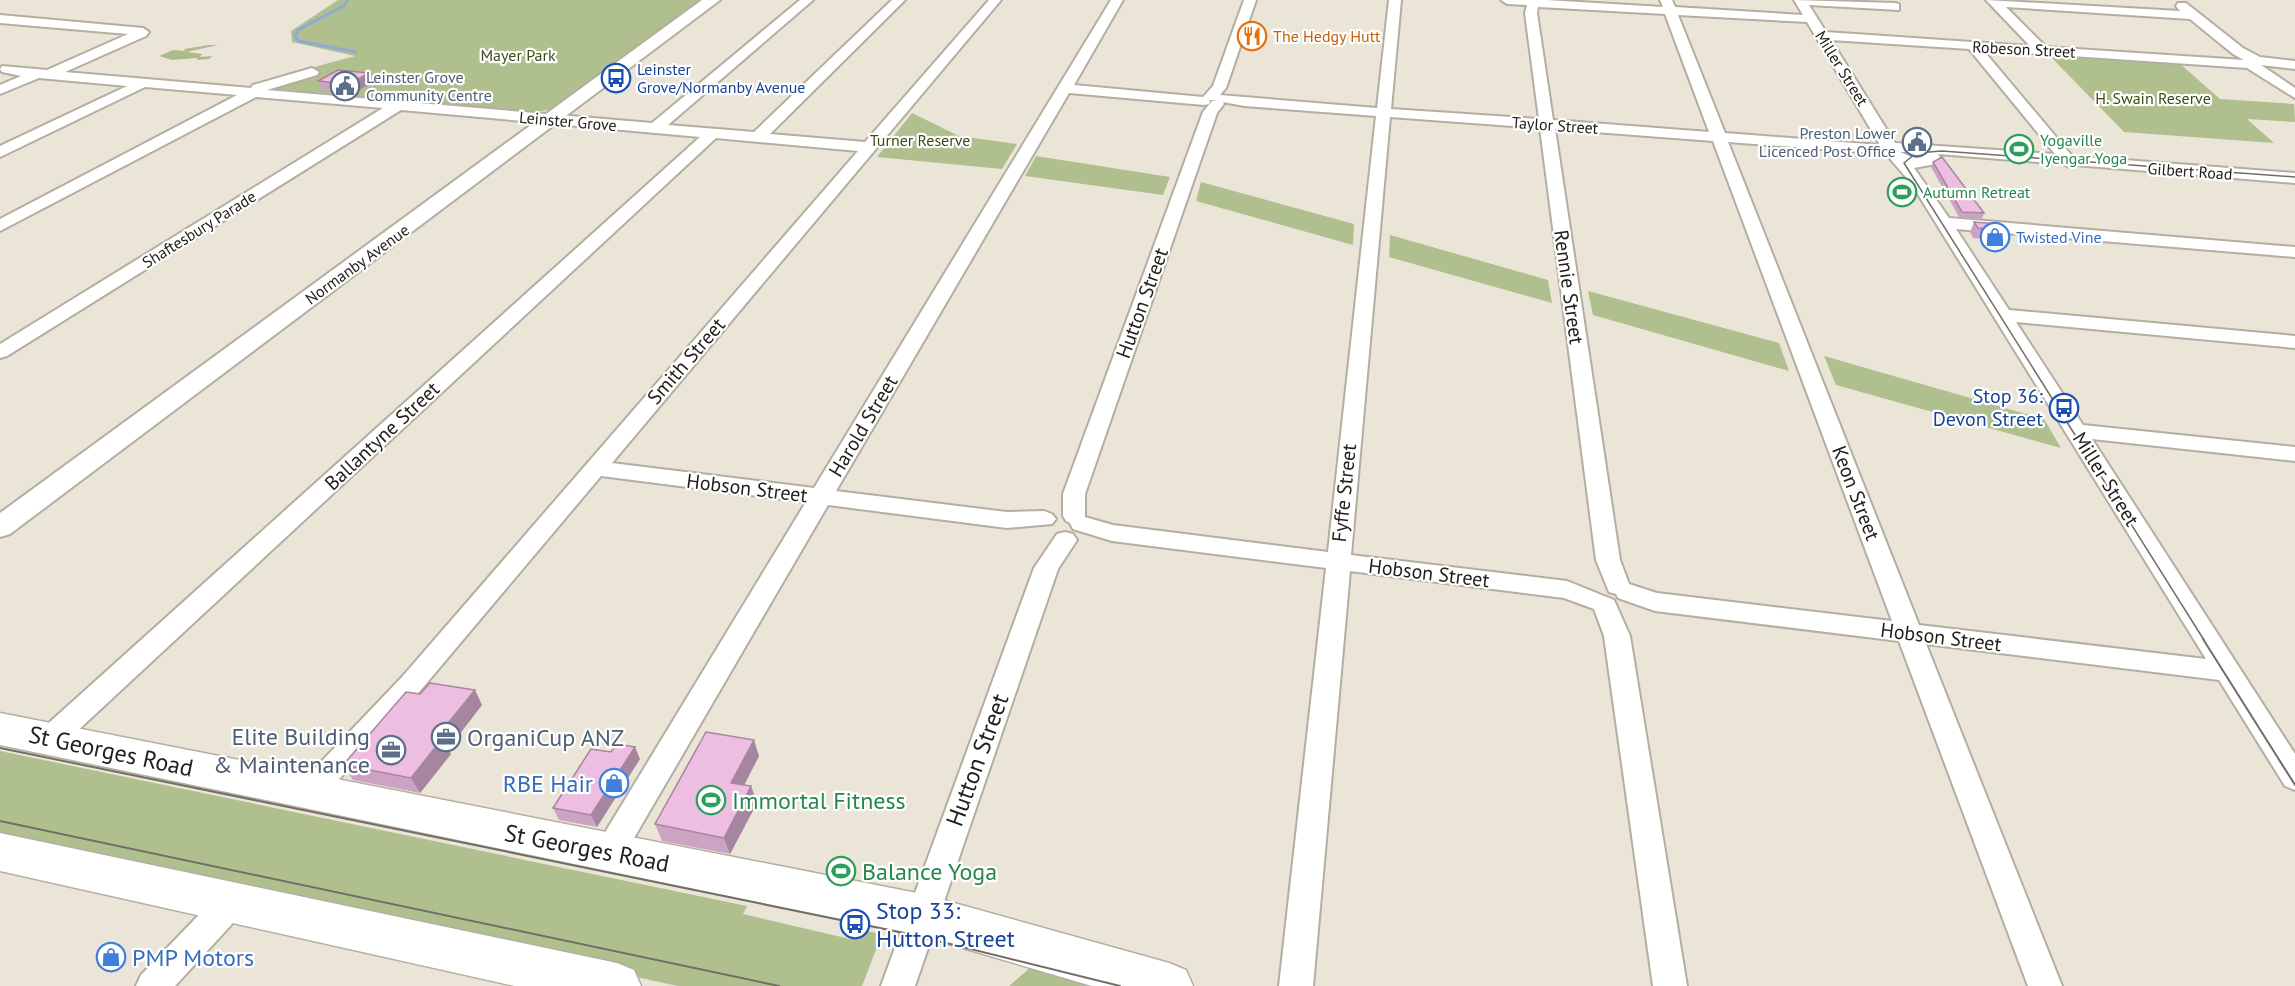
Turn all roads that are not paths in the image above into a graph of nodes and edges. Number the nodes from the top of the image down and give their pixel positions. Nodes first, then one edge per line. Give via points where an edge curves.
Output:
1 (712, 0) edge
2 (807, 0) edge
3 (899, 0) edge
4 (995, 0) edge
5 (1117, 0) edge
6 (1250, 0) edge
7 (1395, 0) edge
8 (1507, 0) edge
9 (2174, 0) edge
10 (1800, 1) edge
11 (1994, 2) edge
12 (1528, 3) edge
13 (1668, 5) edge
14 (1895, 7) dead end
15 (2193, 15) junction
16 (0, 18) edge
17 (1812, 19) junction
18 (1822, 36) junction
19 (1972, 45) junction
20 (2042, 50) junction
21 (2254, 63) junction
22 (2288, 65) edge
23 (3, 69) edge
24 (312, 72) dead end
25 (44, 73) junction
26 (144, 82) junction
27 (1064, 88) junction
28 (0, 90) edge
29 (249, 92) junction
30 (2295, 94) edge
31 (1214, 100) junction
32 (399, 105) junction
33 (1384, 112) junction
34 (551, 119) junction
35 (1546, 124) junction
36 (654, 129) junction
37 (713, 133) junction
38 (758, 137) junction
39 (1720, 138) junction
40 (869, 147) junction
41 (1899, 151) junction
42 (0, 152) edge
43 (1977, 155) junction
44 (1928, 162) junction
45 (2069, 162) junction
46 (2295, 178) edge
47 (1917, 181) junction
48 (1944, 223) junction
49 (0, 226) edge
50 (2295, 252) edge
51 (2001, 315) junction
52 (2295, 342) edge
53 (0, 352) edge
54 (2076, 431) junction
55 (2295, 454) edge
56 (595, 468) junction
57 (821, 497) junction
58 (1062, 523) junction
59 (0, 527) edge
60 (1337, 562) junction
61 (1612, 596) junction
62 (1910, 634) junction
63 (2227, 671) junction
64 (0, 729) edge
65 (51, 738) junction
66 (2295, 778) edge
67 (317, 794) junction
68 (0, 852) edge
69 (609, 853) junction
70 (225, 901) junction
71 (922, 915) junction
72 (531, 977) edge
73 (155, 983) edge
74 (617, 986) edge
75 (898, 986) edge
76 (1169, 986) edge
77 (1296, 986) edge
78 (1670, 986) edge
79 (2045, 986) edge

1 - 34 main road, Normanby Avenue
2 - 36 street
3 - 38 street
4 - 40 street, Smith Street
5 - 27 street, Harold Street
6 - 31 street, Hutton Street
7 - 33 street, Fyffe Street
8 - 12 street
9 - 15 street
10 - 14 street
10 - 17 street, Miller Street
11 - 15 street
11 - 20 street
12 - 13 street
12 - 35 street, Rennie Street
13 - 17 street
13 - 39 street, Keon Street
15 - 21 street
16 - 25 street via 142,32
17 - 18 street, Miller Street
18 - 19 street, Robeson Street
18 - 41 street, Miller Street via 1884,135
19 - 20 street, Robeson Street
19 - 45 street
20 - 21 street, Robeson Street
21 - 22 street, Robeson Street
21 - 30 street
23 - 25 street, Leinster Grove
24 - 29 street
25 - 26 street, Leinster Grove
25 - 28 street
26 - 29 street, Leinster Grove
26 - 42 street
27 - 31 street, Taylor Street
27 - 57 street, Harold Street
29 - 32 street, Leinster Grove
29 - 49 street
31 - 33 street, Taylor Street
31 - 58 street, Hutton Street
32 - 34 street, Leinster Grove
32 - 53 street, Shaftesbury Parade
33 - 35 street, Taylor Street
33 - 60 street, Fyffe Street
34 - 36 street, Leinster Grove
34 - 59 main road, Normanby Avenue
35 - 39 street, Taylor Street
35 - 61 street, Rennie Street
36 - 37 street, Leinster Grove
37 - 38 street, Leinster Grove
37 - 65 street, Ballantyne Street
38 - 40 street, Leinster Grove
39 - 41 street, Taylor Street
39 - 62 street, Keon Street
40 - 56 street, Smith Street
41 - 43 street, Gilbert Road
41 - 44 street via 1911,162
41 - 47 street, Miller Street
43 - 44 street, Gilbert Road via 1945,156
43 - 45 street, Gilbert Road
44 - 47 street via 1917,168
45 - 46 street, Gilbert Road
47 - 48 street, Miller Street
48 - 50 street
48 - 51 street, Miller Street
51 - 52 street
51 - 54 street, Miller Street
54 - 55 street
54 - 63 street, Miller Street
56 - 57 street, Hobson Street
56 - 67 street, Smith Street
57 - 58 street, Hobson Street
57 - 69 street, Harold Street
58 - 60 street, Hobson Street
58 - 71 street, Hutton Street
60 - 61 street, Hobson Street
60 - 77 street, Fyffe Street
61 - 62 street, Hobson Street
61 - 78 street, Rennie Street
62 - 63 street, Hobson Street
62 - 79 street, Keon Street
63 - 66 street, Miller Street
64 - 65 highway, St Georges Road
65 - 67 highway, St Georges Road
67 - 69 highway, St Georges Road
68 - 70 highway
69 - 71 highway, St Georges Road
70 - 72 highway
70 - 73 street
71 - 75 street, Hutton Street
71 - 76 highway, St Georges Road
72 - 74 highway

